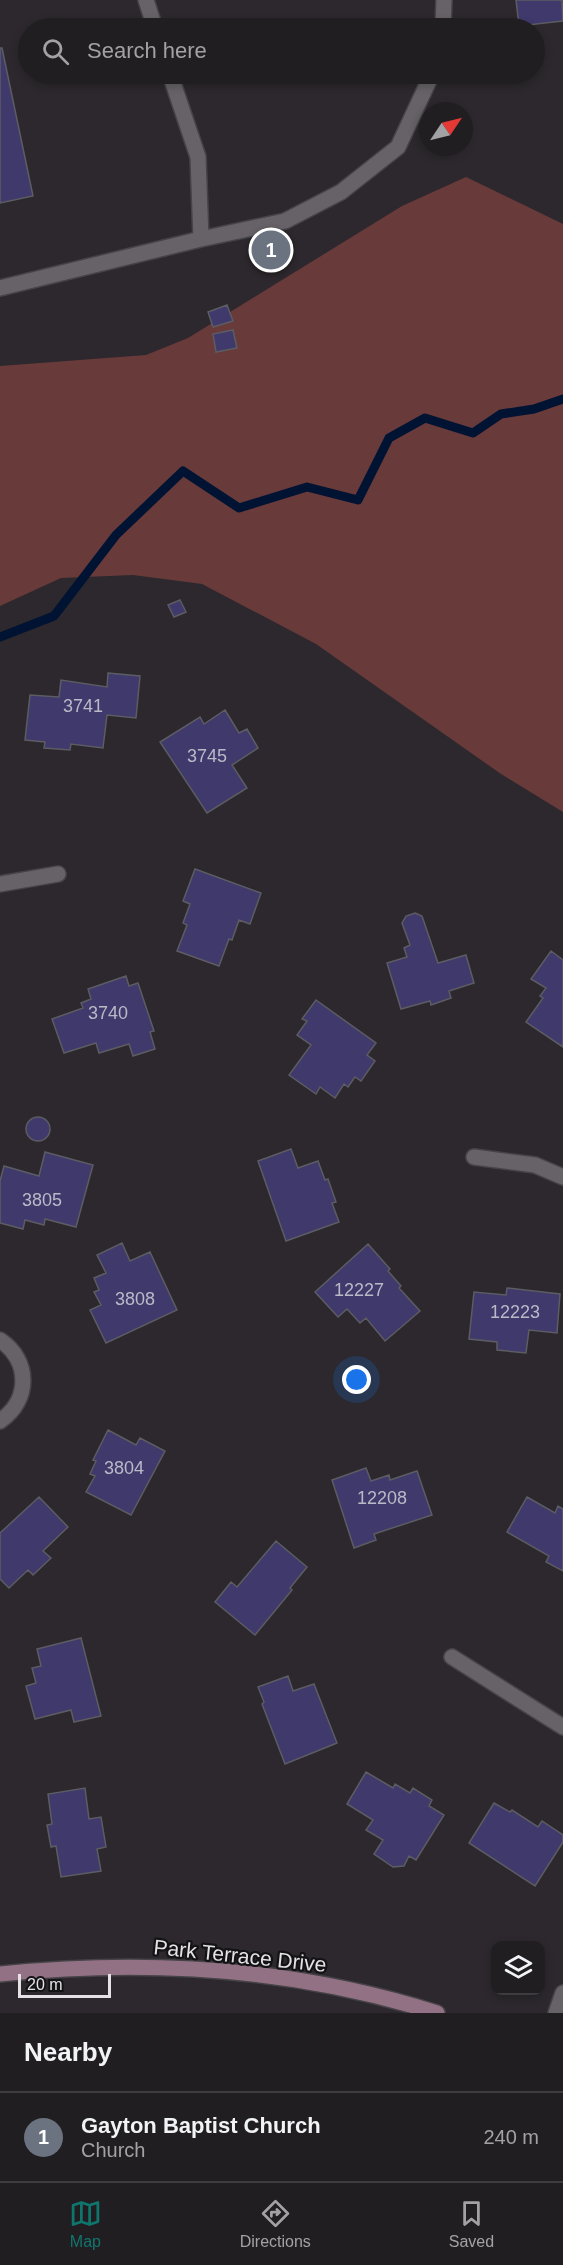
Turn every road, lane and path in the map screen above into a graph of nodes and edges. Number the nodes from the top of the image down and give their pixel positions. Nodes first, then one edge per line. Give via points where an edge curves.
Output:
1 (146, 0) edge
2 (444, 0) edge
3 (152, 18) edge
4 (443, 18) edge
5 (173, 84) edge
6 (427, 84) edge
7 (201, 239) junction
8 (0, 288) edge
9 (58, 874) dead end
10 (0, 884) edge
11 (474, 1157) dead end
12 (563, 1177) edge
13 (0, 1340) edge
14 (0, 1421) edge
15 (452, 1657) dead end
16 (563, 1727) edge
17 (0, 1974) edge
18 (563, 1993) edge
19 (437, 2013) edge
20 (556, 2013) edge

1 - 3 street
2 - 4 street
5 - 7 street via 198,158
6 - 7 street via 398,147 341,192 285,221
7 - 8 street
9 - 10 street
11 - 12 street via 535,1165
13 - 14 street via 21,1362 24,1376 17,1404
15 - 16 street
17 - 19 street, Park Terrace Drive via 142,1966 203,1969 306,1981
18 - 20 street

